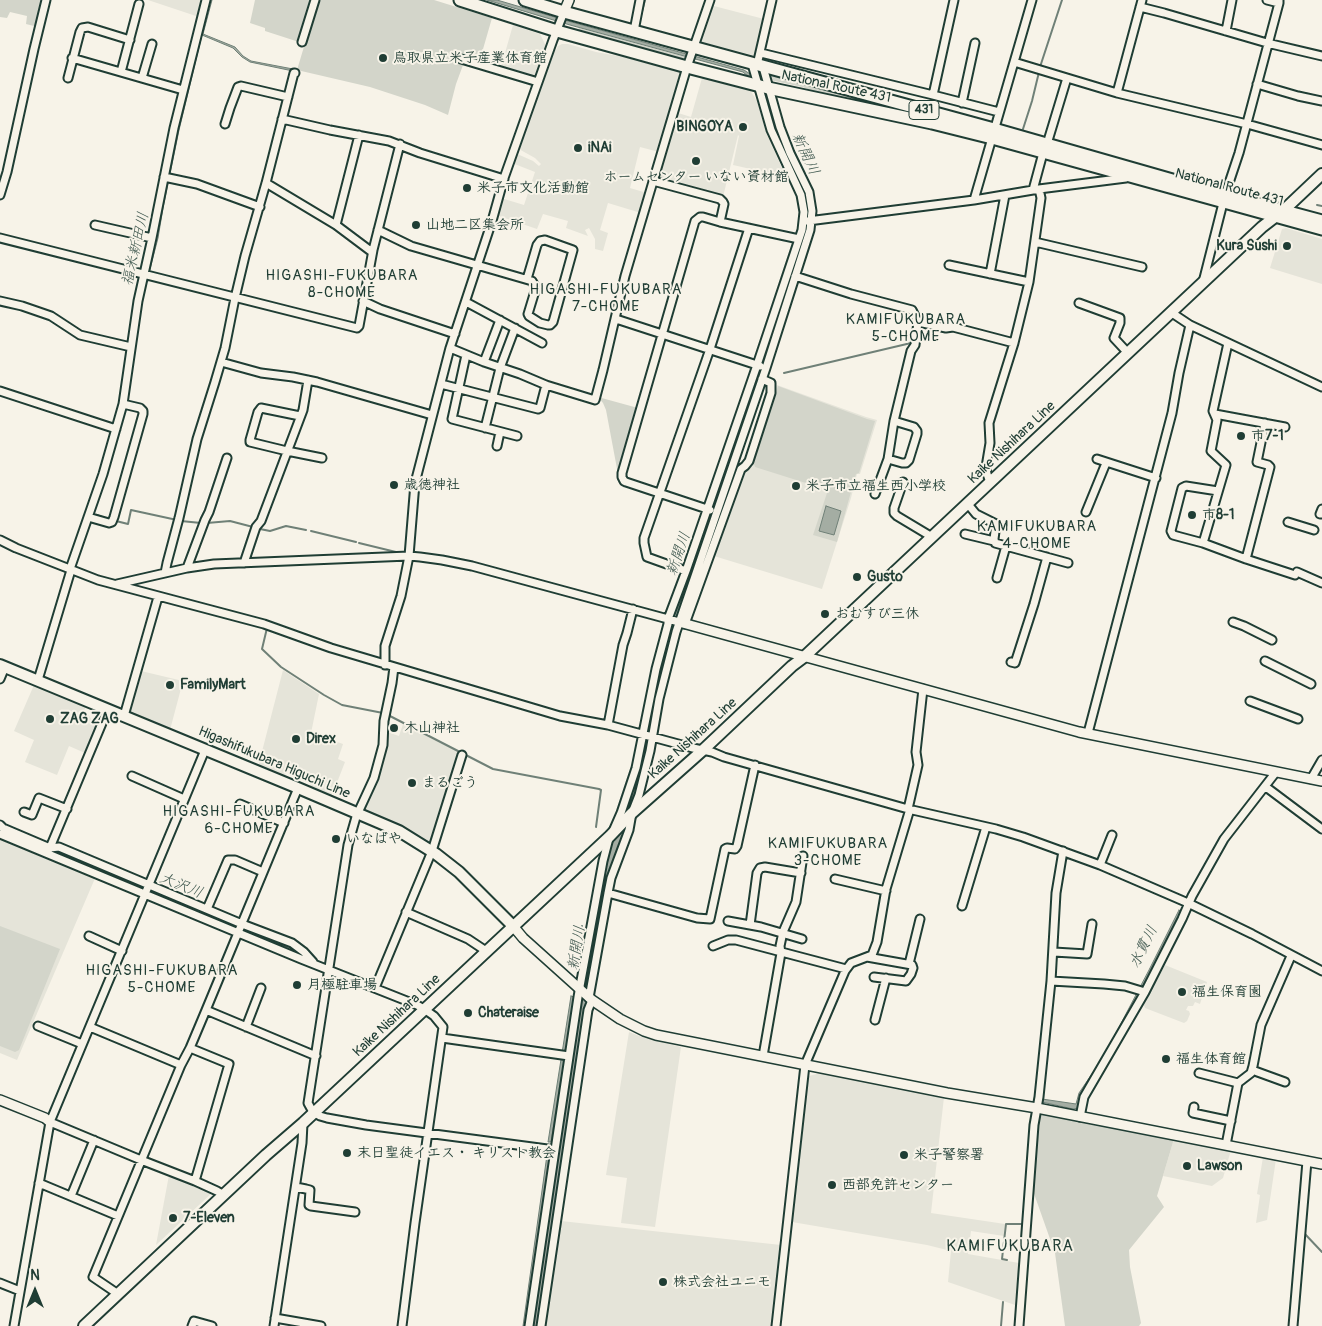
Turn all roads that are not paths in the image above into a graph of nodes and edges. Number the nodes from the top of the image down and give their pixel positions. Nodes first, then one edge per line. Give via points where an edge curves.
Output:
1 (46, 0) edge
2 (206, 0) edge
3 (315, 0) edge
4 (460, 0) edge
5 (525, 0) edge
6 (569, 0) edge
7 (640, 0) edge
8 (710, 0) edge
9 (772, 0) edge
10 (954, 0) edge
11 (1032, 0) edge
12 (1232, 0) edge
13 (1267, 0) edge
14 (1279, 1) edge
15 (139, 4) dead end
16 (1141, 4) edge
17 (563, 14) junction
18 (558, 28) junction
19 (634, 31) junction
20 (1226, 31) junction
21 (130, 40) junction
22 (302, 42) dead end
23 (975, 43) dead end
24 (1268, 43) junction
25 (152, 44) dead end
26 (694, 48) junction
27 (761, 53) junction
28 (1322, 56) edge
29 (72, 58) junction
30 (461, 59) dead end
31 (1014, 62) junction
32 (688, 66) junction
33 (121, 72) junction
34 (295, 73) dead end
35 (758, 76) junction
36 (68, 78) dead end
37 (142, 78) junction
38 (1067, 78) junction
39 (538, 82) junction
40 (1257, 84) junction
41 (183, 90) junction
42 (1117, 93) junction
43 (933, 95) junction
44 (288, 97) junction
45 (1322, 101) edge
46 (962, 102) junction
47 (999, 112) junction
48 (282, 120) junction
49 (225, 124) dead end
50 (1247, 124) junction
51 (993, 133) junction
52 (359, 135) junction
53 (400, 144) junction
54 (1322, 145) edge
55 (1045, 148) junction
56 (787, 155) junction
57 (1322, 174) edge
58 (167, 177) junction
59 (1132, 177) junction
60 (504, 179) junction
61 (653, 182) junction
62 (266, 183) junction
63 (1036, 189) junction
64 (0, 195) edge
65 (1006, 195) junction
66 (1224, 199) junction
67 (974, 200) junction
68 (260, 207) junction
69 (1280, 213) junction
70 (808, 221) junction
71 (1322, 221) edge
72 (720, 222) junction
73 (95, 225) dead end
74 (336, 225) junction
75 (749, 228) junction
76 (378, 230) junction
77 (1322, 230) edge
78 (0, 238) edge
79 (152, 238) junction
80 (799, 239) junction
81 (1035, 242) junction
82 (372, 252) junction
83 (949, 265) dead end
84 (477, 266) junction
85 (1142, 267) dead end
86 (990, 274) junction
87 (146, 275) junction
88 (795, 276) junction
89 (527, 279) junction
90 (1029, 282) junction
91 (1203, 283) junction
92 (235, 298) junction
93 (0, 301) edge
94 (363, 301) junction
95 (466, 302) junction
96 (1079, 303) dead end
97 (1172, 312) junction
98 (616, 319) junction
99 (500, 320) junction
100 (918, 322) junction
101 (1190, 325) junction
102 (515, 328) junction
103 (455, 334) junction
104 (663, 334) junction
105 (542, 343) dead end
106 (1014, 343) junction
107 (1228, 343) junction
108 (131, 347) junction
109 (450, 348) junction
110 (710, 349) junction
111 (1128, 353) junction
112 (466, 355) junction
113 (221, 362) junction
114 (484, 362) junction
115 (762, 366) junction
116 (500, 368) junction
117 (762, 379) junction
118 (308, 380) junction
119 (441, 384) junction
120 (546, 385) junction
121 (1322, 387) edge
122 (459, 389) junction
123 (0, 391) edge
124 (492, 398) junction
125 (125, 404) junction
126 (1215, 414) junction
127 (432, 415) junction
128 (300, 416) junction
129 (894, 421) junction
130 (1265, 423) junction
131 (1286, 427) dead end
132 (485, 428) junction
133 (116, 429) junction
134 (500, 432) junction
135 (517, 436) dead end
136 (496, 446) dead end
137 (287, 452) junction
138 (227, 458) dead end
139 (322, 458) dead end
140 (888, 459) junction
141 (1097, 459) dead end
142 (1106, 463) junction
143 (1156, 478) junction
144 (903, 482) dead end
145 (990, 482) junction
146 (1218, 491) junction
147 (659, 493) junction
148 (875, 494) dead end
149 (967, 503) junction
150 (1322, 509) edge
151 (712, 511) junction
152 (1086, 512) dead end
153 (1322, 514) edge
154 (88, 517) junction
155 (1288, 522) dead end
156 (1314, 530) dead end
157 (965, 534) dead end
158 (932, 537) junction
159 (0, 540) edge
160 (994, 541) junction
161 (1203, 543) junction
162 (1006, 546) junction
163 (409, 556) junction
164 (1047, 557) junction
165 (1246, 559) junction
166 (244, 563) junction
167 (1068, 563) dead end
168 (187, 568) junction
169 (71, 569) junction
170 (686, 571) junction
171 (165, 573) junction
172 (997, 578) dead end
173 (1322, 583) edge
174 (114, 585) junction
175 (158, 597) junction
176 (633, 610) junction
177 (668, 619) junction
178 (1233, 622) dead end
179 (682, 623) junction
180 (1272, 640) dead end
181 (804, 657) junction
182 (1265, 661) dead end
183 (1010, 662) dead end
184 (385, 665) junction
185 (3, 666) edge
186 (394, 667) junction
187 (0, 679) edge
188 (38, 680) junction
189 (1311, 684) dead end
190 (923, 689) junction
191 (1250, 701) dead end
192 (108, 709) junction
193 (124, 716) junction
194 (1298, 718) dead end
195 (608, 725) junction
196 (1088, 733) junction
197 (648, 735) junction
198 (205, 750) junction
199 (703, 750) junction
200 (462, 755) dead end
201 (1322, 760) edge
202 (755, 765) junction
203 (1276, 772) junction
204 (132, 776) dead end
205 (1311, 779) junction
206 (1322, 781) edge
207 (1266, 787) junction
208 (298, 788) junction
209 (184, 799) junction
210 (240, 804) dead end
211 (66, 809) junction
212 (909, 809) junction
213 (24, 812) dead end
214 (357, 813) junction
215 (631, 815) junction
216 (284, 822) junction
217 (0, 825) edge
218 (986, 826) junction
219 (1322, 829) edge
220 (612, 833) junction
221 (0, 834) edge
222 (1112, 835) dead end
223 (49, 850) junction
224 (432, 850) junction
225 (1063, 851) junction
226 (803, 856) dead end
227 (1100, 865) junction
228 (263, 872) junction
229 (800, 873) junction
230 (835, 879) dead end
231 (149, 885) junction
232 (886, 891) junction
233 (608, 893) junction
234 (146, 894) junction
235 (1188, 903) junction
236 (962, 906) dead end
237 (206, 908) junction
238 (406, 912) junction
239 (920, 919) dead end
240 (728, 921) dead end
241 (242, 924) junction
242 (1092, 924) dead end
243 (750, 925) junction
244 (513, 926) junction
245 (238, 932) junction
246 (783, 933) junction
247 (89, 936) dead end
248 (802, 939) dead end
249 (713, 946) dead end
250 (122, 950) junction
251 (486, 951) junction
252 (1054, 952) junction
253 (781, 953) junction
254 (1291, 956) junction
255 (867, 957) junction
256 (314, 963) junction
257 (909, 964) junction
258 (328, 968) junction
259 (846, 970) junction
260 (1322, 971) edge
261 (874, 977) dead end
262 (886, 978) junction
263 (1051, 981) junction
264 (261, 988) dead end
265 (375, 988) junction
266 (580, 989) junction
267 (1141, 991) junction
268 (590, 998) junction
269 (424, 1009) junction
270 (206, 1010) junction
271 (874, 1020) dead end
272 (38, 1026) dead end
273 (90, 1027) junction
274 (246, 1027) junction
275 (442, 1038) junction
276 (82, 1044) junction
277 (190, 1048) junction
278 (316, 1056) junction
279 (569, 1056) junction
280 (764, 1056) junction
281 (804, 1064) junction
282 (181, 1065) junction
283 (1252, 1070) junction
284 (1199, 1073) dead end
285 (1284, 1082) dead end
286 (1238, 1083) junction
287 (1, 1102) edge
288 (1037, 1108) junction
289 (1194, 1108) dead end
290 (313, 1112) junction
291 (1080, 1117) junction
292 (1231, 1121) junction
293 (50, 1122) junction
294 (303, 1122) junction
295 (428, 1133) junction
296 (94, 1140) junction
297 (1226, 1145) junction
298 (554, 1150) junction
299 (141, 1160) junction
300 (1307, 1161) junction
301 (1322, 1164) edge
302 (195, 1181) junction
303 (39, 1183) junction
304 (296, 1187) junction
305 (224, 1195) junction
306 (71, 1196) junction
307 (354, 1212) dead end
308 (118, 1216) junction
309 (0, 1283) edge
310 (20, 1291) junction
311 (118, 1294) junction
312 (275, 1322) edge
313 (14, 1326) edge
314 (84, 1326) edge
315 (192, 1326) edge
316 (212, 1326) edge
317 (322, 1326) edge
318 (402, 1326) edge
319 (529, 1326) edge
320 (541, 1326) edge
321 (776, 1326) edge
322 (1019, 1326) edge
323 (1293, 1326) edge

1 - 64 street
2 - 41 street
3 - 22 street
4 - 18 highway, National Route 431 / 431
5 - 17 highway, National Route 431 / 431
6 - 17 street
7 - 19 street
8 - 26 street
9 - 27 street
10 - 43 street
11 - 31 street
12 - 20 street
13 - 14 street
14 - 24 street
15 - 21 street
16 - 20 street
16 - 42 street
17 - 18 street
17 - 19 highway, National Route 431 / 431
18 - 32 highway, National Route 431 / 431
18 - 39 street
19 - 26 highway, National Route 431 / 431
20 - 24 street
21 - 29 street via 84,27
21 - 33 street
23 - 46 street
24 - 28 street
24 - 40 street
25 - 37 street
26 - 32 street
26 - 35 highway, National Route 431 / 431
27 - 35 street
27 - 43 street
29 - 33 street
29 - 36 street
30 - 39 street
31 - 38 street
31 - 47 street
32 - 35 highway, National Route 431 / 431
32 - 61 street
33 - 37 street
34 - 44 street
35 - 51 highway, National Route 431 / 431
35 - 51 highway, National Route 431 / 431 via 932,123
35 - 56 street via 780,127
35 - 56 street via 771,130
37 - 41 street
38 - 42 street
38 - 55 street
39 - 60 street
40 - 45 street
40 - 50 street
41 - 58 street
42 - 50 street
43 - 46 street
44 - 48 street
44 - 49 street via 238,87
46 - 47 street
47 - 51 street
48 - 52 street
48 - 62 street
50 - 54 street
50 - 66 street
51 - 55 highway, National Route 431 / 431
51 - 67 street
52 - 53 street
52 - 74 street
53 - 60 street
53 - 76 street
55 - 59 highway, National Route 431 / 431
55 - 63 street
55 - 66 highway, National Route 431 / 431
56 - 70 street via 809,192
57 - 69 main road, Kaike Nishihara Line
58 - 68 street via 197,184
58 - 79 street
59 - 63 street
59 - 66 highway, National Route 431 / 431
60 - 84 street
61 - 72 street via 720,199 724,204
61 - 98 street via 625,276
62 - 68 street
62 - 74 street
63 - 65 street
63 - 81 street via 1041,198
65 - 67 street
65 - 86 street
66 - 69 highway, National Route 431 / 431
66 - 91 street
67 - 70 street
68 - 92 street
69 - 71 highway, National Route 431 / 431
69 - 77 highway, National Route 431 / 431
69 - 91 main road, Kaike Nishihara Line
70 - 80 street
70 - 88 street via 810,230
72 - 75 street
72 - 104 street via 703,217 695,221
73 - 79 street
74 - 82 street
75 - 80 street
75 - 110 street
76 - 82 street
76 - 84 street via 411,246
78 - 87 street
79 - 87 street
80 - 115 street
81 - 85 street
81 - 90 street
82 - 94 street
83 - 86 street
84 - 89 street
84 - 95 street
86 - 90 street
87 - 92 street
87 - 108 street via 138,301
88 - 100 street via 912,310
88 - 115 street
89 - 89 street via 540,240 573,250 550,325 540,323 528,314 535,286
90 - 106 street
91 - 97 main road, Kaike Nishihara Line
92 - 94 street via 355,328
92 - 113 street
93 - 108 street via 51,316 80,335
94 - 103 street
95 - 99 street
95 - 103 street
96 - 111 street via 1120,318 1114,338
97 - 101 street
97 - 111 main road, Kaike Nishihara Line
98 - 104 street
98 - 120 street via 595,400
99 - 102 street
99 - 114 street
100 - 106 street
100 - 129 street via 915,346 911,351
101 - 107 street
101 - 143 street
102 - 105 street
102 - 116 street
103 - 109 street
104 - 110 street
104 - 147 street via 622,473 624,481
106 - 145 street via 988,423 990,443 986,467
107 - 121 street
107 - 126 street
108 - 125 street
109 - 112 street
109 - 119 street
110 - 115 street
110 - 147 street
111 - 145 main road, Kaike Nishihara Line
112 - 114 street
112 - 122 street
113 - 118 street via 261,373
113 - 171 street via 197,439
114 - 116 street
115 - 117 street
115 - 151 street
116 - 120 street
116 - 124 street
117 - 151 street
117 - 179 street via 771,383 771,393 748,464 740,469
118 - 127 street
118 - 128 street
119 - 122 street
119 - 127 street
120 - 124 street via 539,409
122 - 124 street
122 - 132 street via 452,419
123 - 133 street
124 - 132 street
125 - 133 street
125 - 154 street via 142,410 143,414 114,516 109,523
126 - 130 street
126 - 146 street via 1217,420 1211,451 1226,465
127 - 163 street via 415,483
128 - 137 street
128 - 137 street via 266,408 258,412 250,442
129 - 140 street
129 - 140 street via 914,427 917,434 906,463
130 - 131 street
130 - 165 street via 1257,462 1270,467
132 - 134 street
133 - 154 street
134 - 135 street
134 - 136 street
137 - 139 street
137 - 166 street
138 - 168 street
140 - 148 street
141 - 142 street
142 - 143 street
142 - 152 street
143 - 196 street
144 - 158 street via 894,513
145 - 149 main road, Kaike Nishihara Line
146 - 161 street
146 - 161 street via 1186,486 1182,489 1171,533
147 - 151 street
147 - 170 street via 644,538 646,554 650,559
149 - 158 main road, Kaike Nishihara Line
149 - 160 street via 976,514 996,524
150 - 153 street
151 - 170 street
151 - 179 street
154 - 169 street
155 - 156 street
157 - 160 street
158 - 181 main road, Kaike Nishihara Line
159 - 169 street
160 - 162 street
161 - 165 street
162 - 164 street
162 - 172 street
163 - 166 street
163 - 176 street via 472,566
163 - 184 street via 401,596 385,646
164 - 167 street
164 - 183 street via 1015,663
165 - 173 street
166 - 168 street
168 - 171 street
169 - 174 street
169 - 188 street
170 - 177 street
171 - 174 street
174 - 175 street
175 - 184 street via 264,624
175 - 193 street
176 - 177 street
176 - 195 street
177 - 179 street
177 - 197 street via 656,669
178 - 180 street
179 - 181 street
179 - 197 street via 666,665
181 - 190 street
181 - 199 main road, Kaike Nishihara Line
182 - 189 street
184 - 186 street
185 - 187 street
185 - 188 main road, Higashifukubara Higuchi Line
186 - 195 street via 564,717
186 - 214 street via 383,745 374,778
188 - 192 main road, Higashifukubara Higuchi Line
190 - 196 street
190 - 212 street via 916,752 918,764
191 - 194 street
192 - 193 main road, Higashifukubara Higuchi Line
192 - 211 street
193 - 198 main road, Higashifukubara Higuchi Line
195 - 197 street
196 - 203 street
197 - 199 street
197 - 215 street via 639,795
197 - 220 street
198 - 208 main road, Higashifukubara Higuchi Line
198 - 209 street
199 - 202 street
199 - 215 main road, Kaike Nishihara Line
200 - 224 street
201 - 205 street
202 - 212 street
202 - 233 street via 737,846 725,849 710,919
203 - 205 street
203 - 207 street
204 - 209 street
205 - 206 street
207 - 219 street
207 - 235 street via 1224,839
208 - 214 main road, Higashifukubara Higuchi Line
208 - 216 street
209 - 231 street
210 - 216 street
211 - 213 street via 39,798 32,814
211 - 223 street
212 - 218 street
212 - 232 street
214 - 224 main road, Higashifukubara Higuchi Line
214 - 258 street via 348,845
215 - 220 main road, Kaike Nishihara Line
215 - 233 street
216 - 228 street
217 - 223 street
218 - 225 street
218 - 236 street
220 - 244 main road, Kaike Nishihara Line
220 - 266 street via 603,861
221 - 223 street
222 - 227 street
223 - 231 street via 60,847
223 - 234 street
224 - 238 street
224 - 244 main road, Higashifukubara Higuchi Line
225 - 227 street
225 - 252 street via 1056,894
226 - 229 street
227 - 235 street
228 - 237 street via 228,860
228 - 241 street
229 - 243 street via 765,867 758,870
229 - 246 street via 796,902
230 - 232 street
231 - 234 street
231 - 237 street
232 - 255 street via 877,942 872,955
233 - 268 street
234 - 245 street
234 - 250 street
235 - 254 street
235 - 267 street
237 - 241 street
238 - 251 street via 468,939
238 - 265 street
239 - 257 street
240 - 243 street
241 - 245 street
241 - 256 street via 292,943
242 - 252 street via 1087,954
243 - 246 street
244 - 251 main road, Kaike Nishihara Line
244 - 266 street
245 - 256 street
245 - 270 street
246 - 248 street
246 - 253 street
247 - 250 street
249 - 253 street via 736,940
250 - 273 street
251 - 269 main road, Kaike Nishihara Line
252 - 263 street
253 - 259 street
253 - 280 street
254 - 260 street
254 - 283 street via 1261,1025
255 - 257 street
255 - 259 street via 851,963
256 - 258 street
257 - 262 street via 913,970 906,981
258 - 265 street
258 - 278 street
259 - 281 street
261 - 262 street
262 - 271 street
263 - 267 street via 1125,986
263 - 288 street
264 - 274 street
265 - 269 street
266 - 268 street
266 - 279 street
267 - 291 street via 1084,1097
268 - 280 street via 620,1019 656,1035
268 - 320 street
269 - 275 street via 443,1027
269 - 290 main road, Kaike Nishihara Line
270 - 274 street
270 - 277 street
272 - 276 street
273 - 276 street
273 - 282 street
274 - 278 street
275 - 279 street
275 - 295 street
276 - 293 street
277 - 282 street
277 - 302 street via 228,1064
278 - 290 street via 308,1103
279 - 298 street
280 - 281 street
281 - 288 street
281 - 321 street
282 - 299 street
283 - 285 street
283 - 286 street
284 - 286 street
286 - 292 street
287 - 293 street
288 - 291 street
288 - 322 street
289 - 292 street via 1193,1113
290 - 294 main road, Kaike Nishihara Line
290 - 295 street via 328,1118
291 - 297 street
292 - 297 street
293 - 296 street
293 - 303 street
294 - 304 street
294 - 305 main road, Kaike Nishihara Line
295 - 298 street
295 - 318 street
296 - 299 street
296 - 306 street
297 - 300 street
298 - 319 street
299 - 302 street
299 - 308 street
300 - 301 street
300 - 323 street
302 - 305 street
303 - 306 street
303 - 310 street
304 - 307 street via 310,1190 310,1206
304 - 312 street
305 - 311 main road, Kaike Nishihara Line
306 - 308 street
308 - 311 street via 93,1277
309 - 310 street
310 - 313 street
311 - 314 main road, Kaike Nishihara Line
312 - 317 street
315 - 316 street via 194,1321

